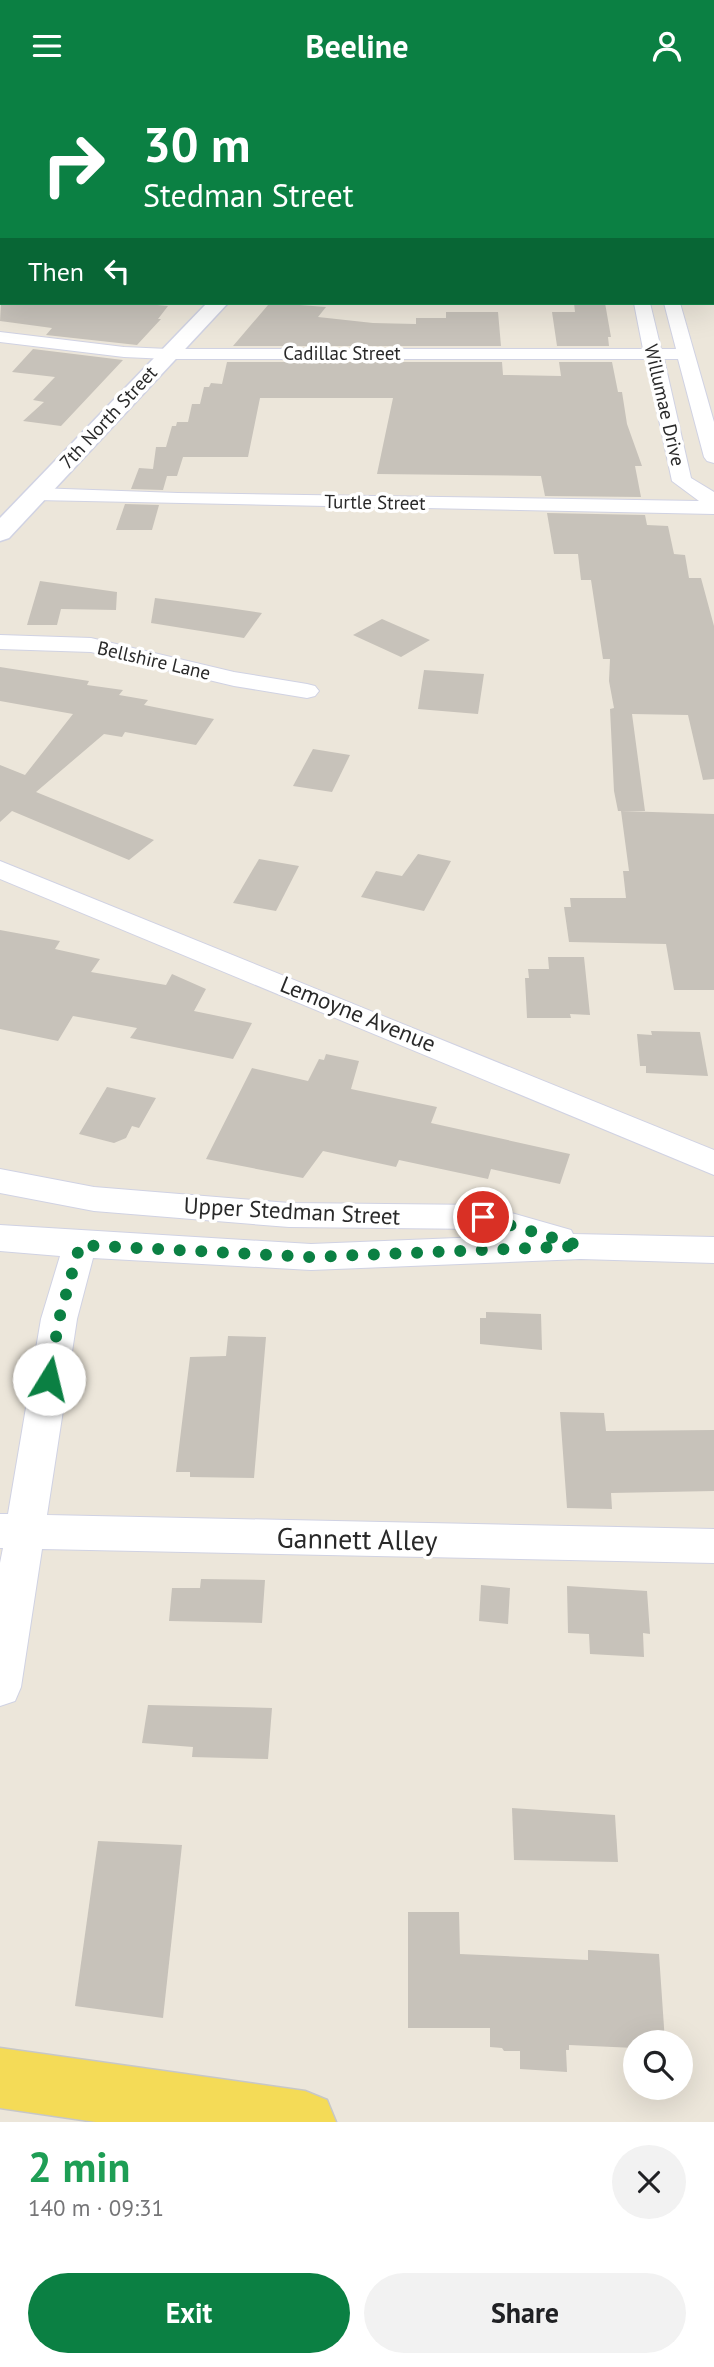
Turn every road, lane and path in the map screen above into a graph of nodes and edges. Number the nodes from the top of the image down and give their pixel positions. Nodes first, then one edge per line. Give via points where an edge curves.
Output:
1 (216, 305) edge
2 (642, 305) edge
3 (672, 305) edge
4 (0, 337) edge
5 (653, 354) junction
6 (684, 354) junction
7 (168, 355) junction
8 (714, 457) edge
9 (36, 494) junction
10 (712, 501) edge
11 (0, 533) edge
12 (0, 642) edge
13 (307, 691) dead end
14 (0, 869) edge
15 (714, 1163) edge
16 (0, 1181) edge
17 (0, 1238) edge
18 (80, 1245) junction
19 (581, 1246) junction
20 (714, 1250) edge
21 (12, 1531) edge
22 (714, 1546) edge
23 (0, 1687) edge
24 (0, 2078) edge
25 (305, 2122) edge

1 - 7 street, 7th North Street
2 - 5 street, Willumae Drive
3 - 6 street, Willumae Drive
4 - 7 street, Cadillac Street
5 - 6 street, Cadillac Street
5 - 7 street, Cadillac Street
5 - 10 street, Willumae Drive via 682,481
6 - 8 street, Willumae Drive
7 - 9 street, 7th North Street
9 - 10 street, Turtle Street via 192,500
9 - 11 street, 7th North Street
12 - 13 street, Bellshire Lane via 91,645
14 - 15 street, Lemoyne Avenue
16 - 19 street, Upper Stedman Street via 94,1199 289,1215 483,1217
17 - 18 street
18 - 19 street via 311,1257
18 - 21 street
19 - 20 street
21 - 22 street, Gannett Alley
21 - 23 street
24 - 25 main road

